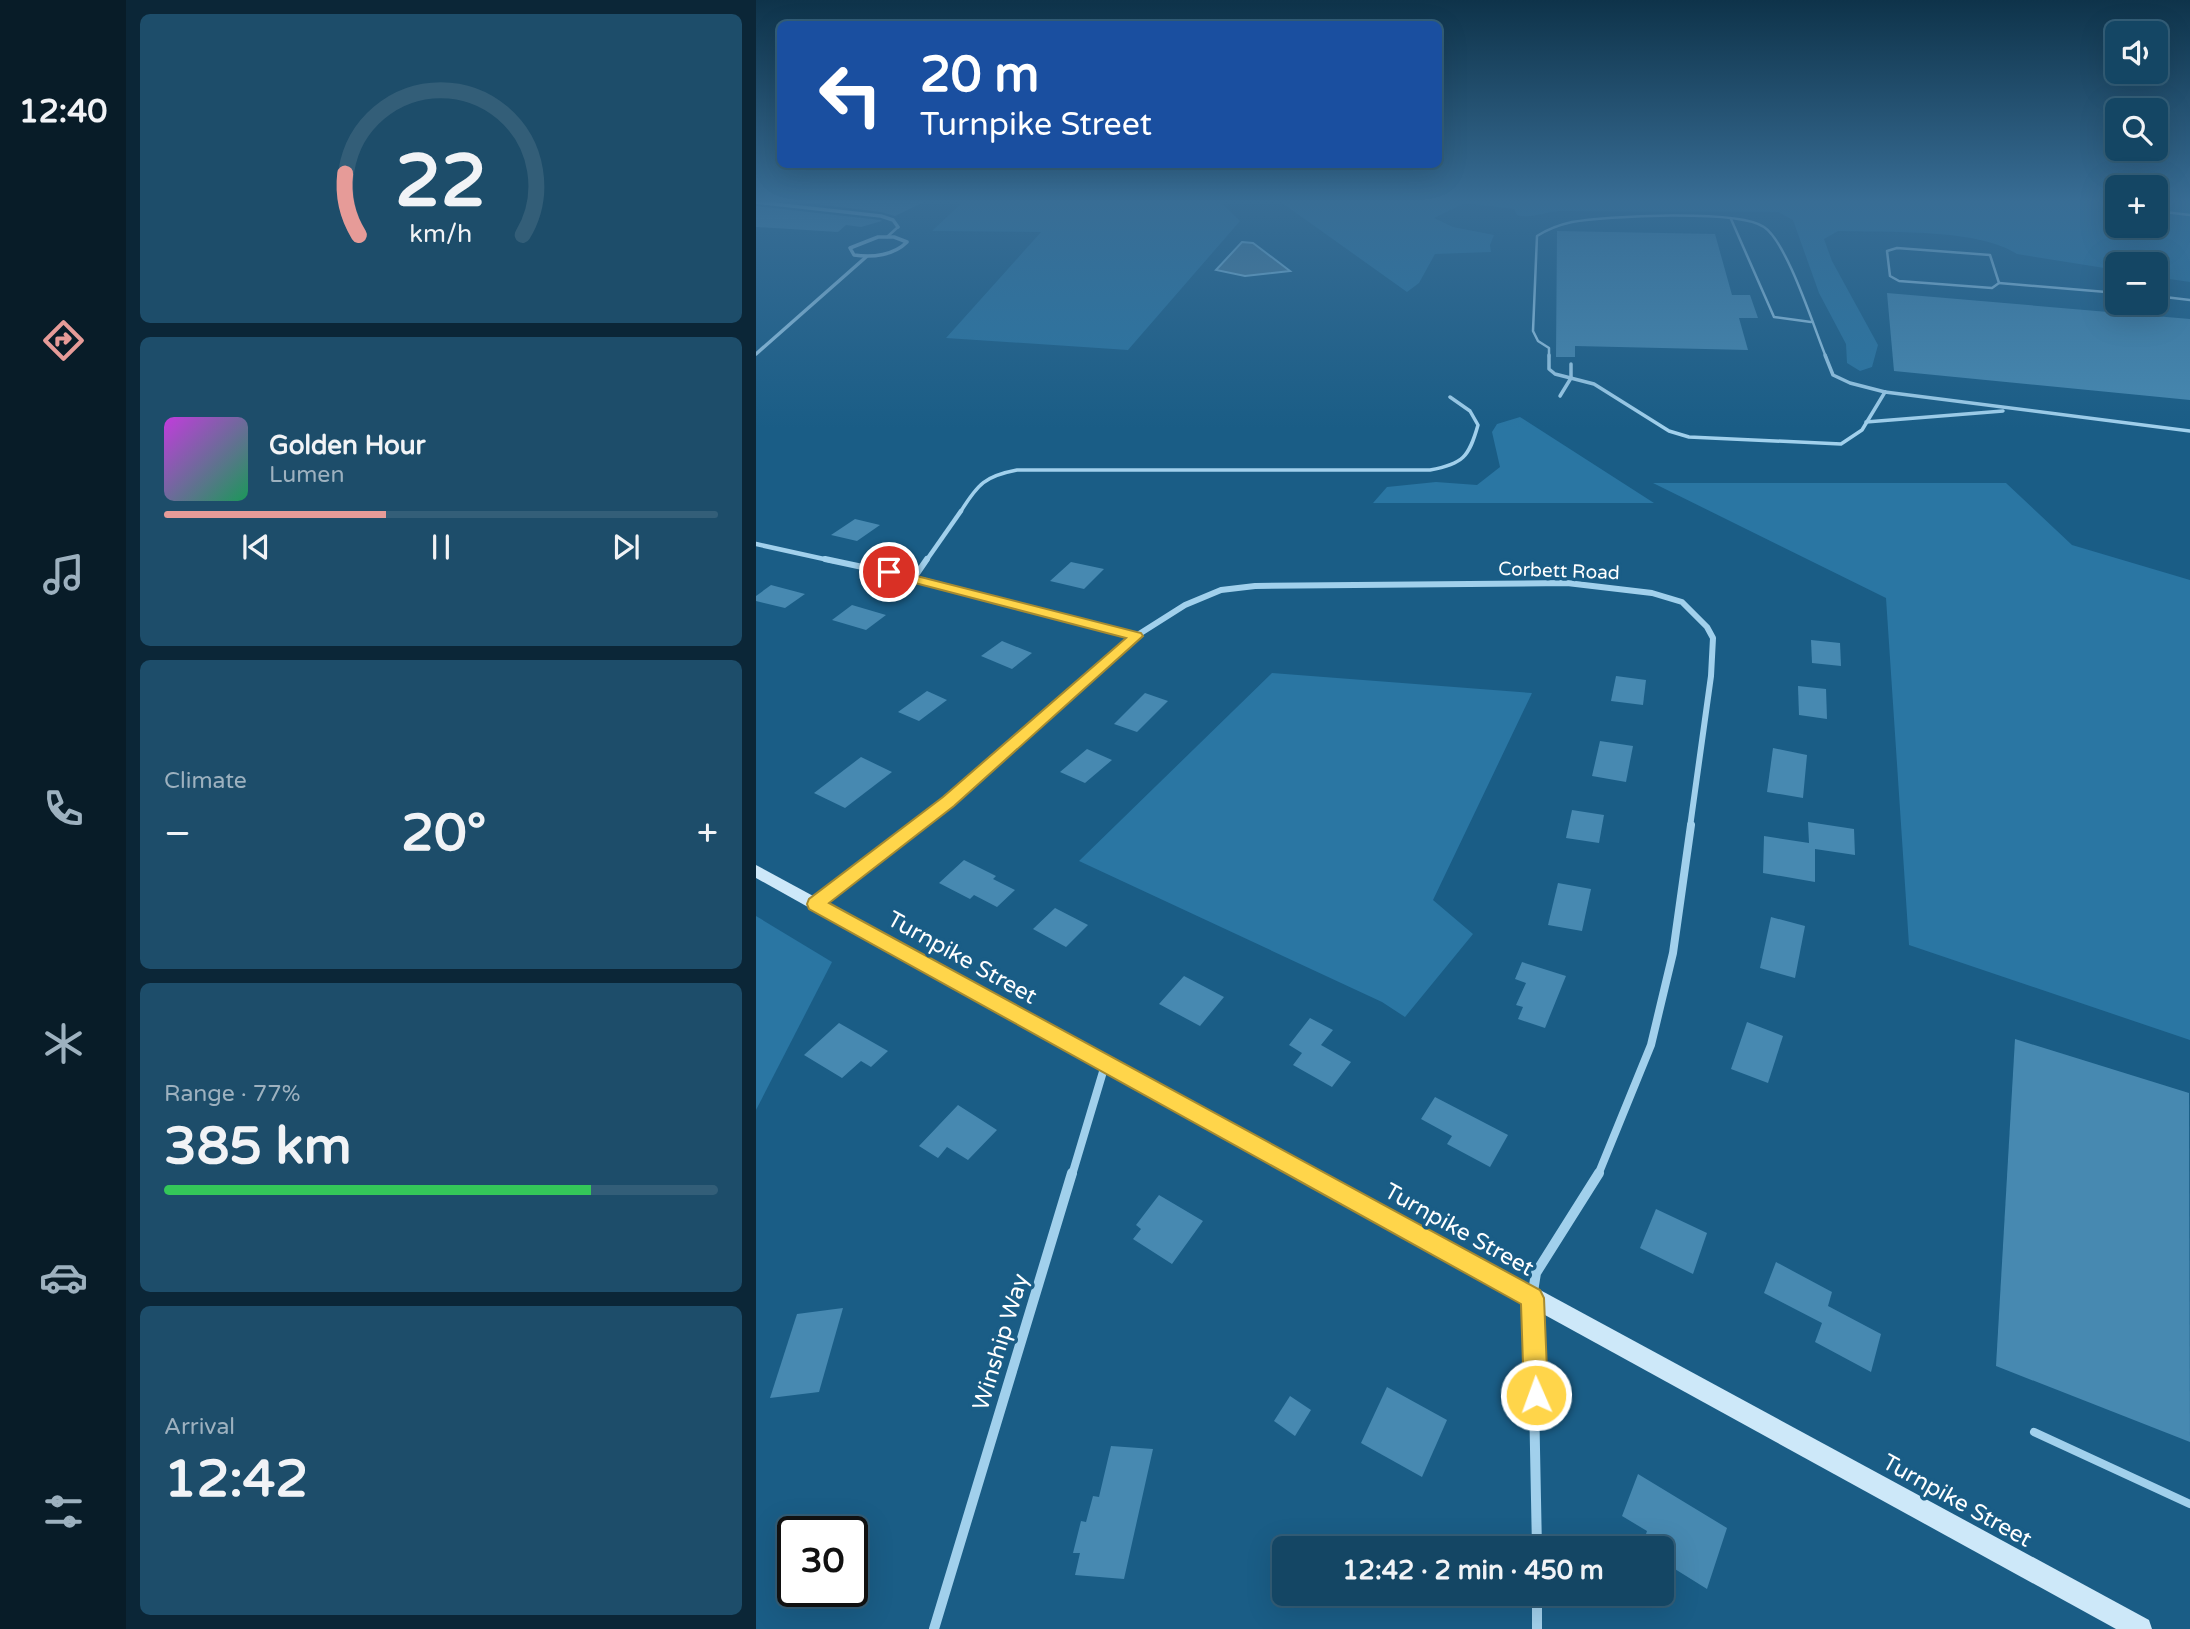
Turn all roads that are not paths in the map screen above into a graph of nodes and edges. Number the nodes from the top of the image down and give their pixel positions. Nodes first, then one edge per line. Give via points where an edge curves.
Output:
1 (844, 276) edge
2 (1536, 276) edge
3 (1756, 276) edge
4 (1792, 276) edge
5 (1890, 276) edge
6 (1997, 276) edge
7 (1999, 283) junction
8 (2105, 292) edge
9 (2168, 297) edge
10 (2190, 300) edge
11 (1811, 322) junction
12 (756, 354) edge
13 (1571, 364) dead end
14 (1571, 378) junction
15 (1885, 392) junction
16 (1560, 396) dead end
17 (1450, 397) dead end
18 (2015, 410) junction
19 (1867, 422) junction
20 (2190, 431) edge
21 (961, 511) joint
22 (756, 544) edge
23 (914, 578) junction
24 (1136, 636) junction
25 (756, 871) edge
26 (815, 904) junction
27 (1105, 1065) junction
28 (1532, 1298) junction
29 (2034, 1432) dead end
30 (2190, 1504) edge
31 (1537, 1536) edge
32 (1537, 1606) edge
33 (934, 1629) edge
34 (1537, 1629) edge
35 (2140, 1629) edge

1 - 12 street
2 - 14 lane via 1534,331 1538,341 1549,348 1549,369
3 - 11 lane via 1774,317
4 - 11 lane
5 - 7 lane via 1899,281 1992,288
6 - 7 lane
7 - 8 lane
9 - 10 lane
11 - 15 lane via 1833,375
13 - 14 lane
14 - 16 lane
14 - 19 lane via 1594,384 1669,430 1689,437 1841,444 1853,441
15 - 18 lane
15 - 19 lane
17 - 21 lane via 1470,411 1478,425 1470,454 1456,466 1430,470 1017,470 982,479
18 - 19 lane
18 - 20 lane
21 - 23 street
22 - 23 street
23 - 24 street
24 - 26 street, Corbett Road via 949,802
24 - 28 street, Corbett Road via 1185,605 1221,590 1255,586 1567,583 1652,593 1682,602 1707,627 1713,638 1712,676 1673,953 1651,1045 1599,1173 1536,1273
25 - 26 street, Turnpike Street
26 - 27 street, Turnpike Street
27 - 28 street, Turnpike Street
27 - 33 street, Winship Way
28 - 31 street, Corbett Road
28 - 35 street, Turnpike Street
29 - 30 lane
32 - 34 street

